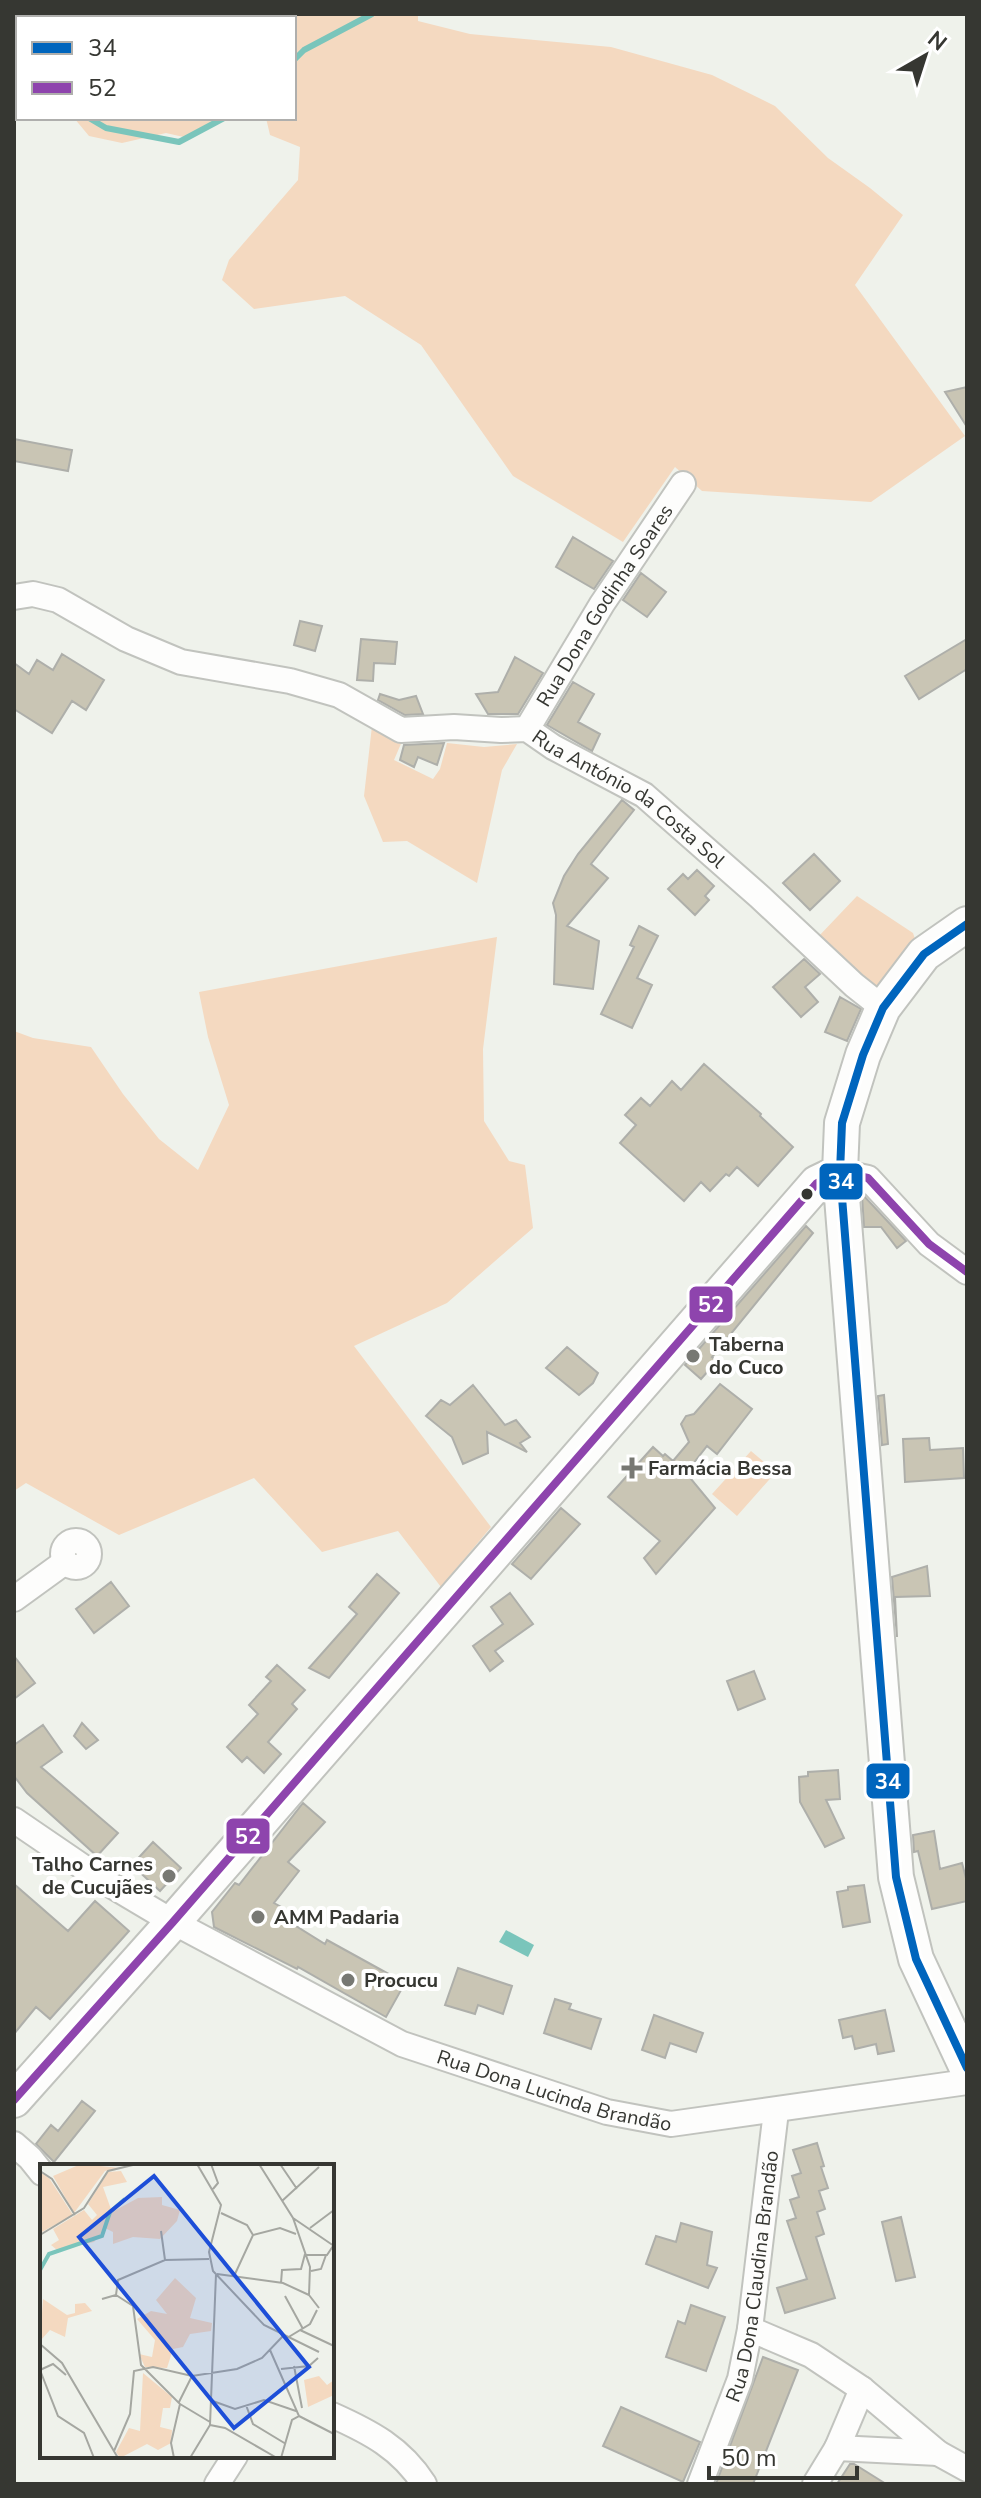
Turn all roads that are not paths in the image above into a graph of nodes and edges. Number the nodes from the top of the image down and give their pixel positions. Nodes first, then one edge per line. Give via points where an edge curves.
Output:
1 (683, 484) dead end
2 (14, 597) edge
3 (527, 729) junction
4 (967, 924) edge
5 (883, 1008) junction
6 (840, 1172) junction
7 (967, 1272) edge
8 (65, 1562) dead end
9 (14, 1599) edge
10 (14, 1820) edge
11 (173, 1922) junction
12 (967, 2068) edge
13 (967, 2082) edge
14 (14, 2100) edge
15 (776, 2111) junction
16 (14, 2144) edge
17 (40, 2170) edge
18 (750, 2329) junction
19 (862, 2389) junction
20 (334, 2416) edge
21 (837, 2448) junction
22 (938, 2453) junction
23 (234, 2458) edge
24 (967, 2469) edge
25 (217, 2484) edge
26 (424, 2484) edge
27 (700, 2484) edge
28 (815, 2484) edge

1 - 3 street, Rua Dona Godinha Soares
2 - 3 street, Rua António da Costa Sol via 33,594 58,600 126,639 181,662 339,695 401,730
3 - 5 street, Rua António da Costa Sol via 644,795
4 - 5 main road via 924,954
5 - 6 main road via 842,1123
6 - 7 street via 868,1178 929,1244
6 - 11 main road via 817,1183 758,1249
6 - 12 main road via 896,1877 916,1959
8 - 9 street
10 - 11 street, Rua Dona Lucinda Brandão
11 - 14 main road
11 - 15 street, Rua Dona Lucinda Brandão via 402,2044 607,2112 671,2124
13 - 15 street, Rua Dona Lucinda Brandão
15 - 18 street, Rua Dona Claudina Brandão
16 - 17 street
18 - 19 street via 811,2355
18 - 27 street, Rua Dona Claudina Brandão via 740,2379
19 - 21 street
19 - 22 street
20 - 26 street via 371,2432 414,2468
21 - 22 street
21 - 28 street
22 - 24 street
23 - 25 street

